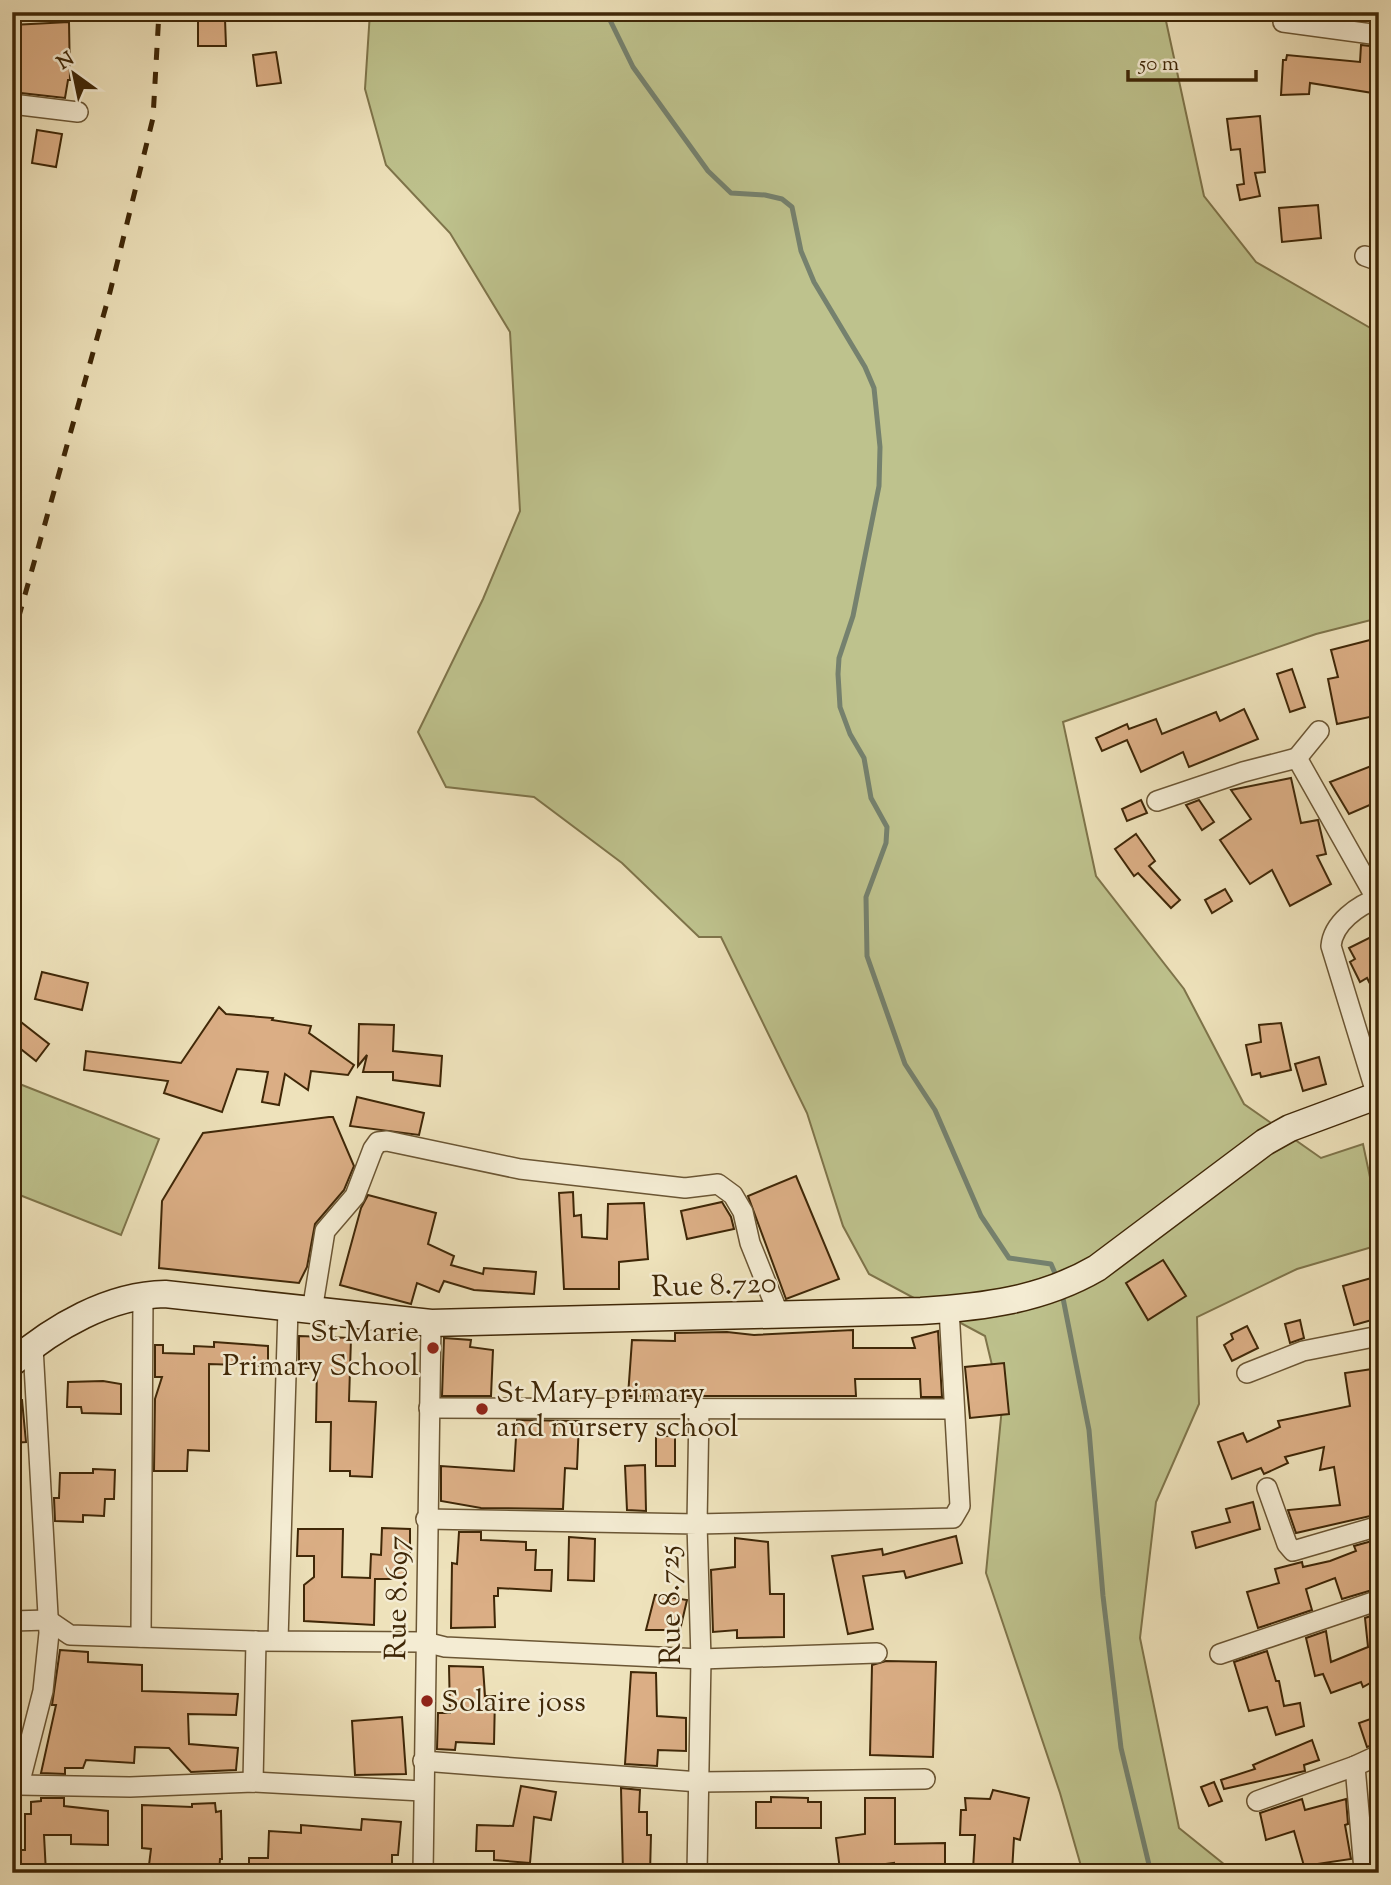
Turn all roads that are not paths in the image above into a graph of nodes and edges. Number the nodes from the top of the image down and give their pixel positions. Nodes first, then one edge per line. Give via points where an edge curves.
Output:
1 (1283, 22) dead end
2 (1379, 35) edge
3 (12, 104) edge
4 (78, 112) dead end
5 (1319, 731) dead end
6 (1297, 758) junction
7 (1157, 801) dead end
8 (1377, 898) edge
9 (1378, 1096) edge
10 (143, 1295) junction
11 (949, 1309) junction
12 (300, 1310) junction
13 (779, 1315) junction
14 (431, 1323) junction
15 (1379, 1336) edge
16 (33, 1347) junction
17 (12, 1363) edge
18 (1247, 1373) dead end
19 (429, 1408) junction
20 (699, 1408) junction
21 (954, 1409) junction
22 (1267, 1488) dead end
23 (426, 1519) junction
24 (697, 1524) junction
25 (1379, 1525) edge
26 (1379, 1600) edge
27 (12, 1620) edge
28 (48, 1620) junction
29 (141, 1637) junction
30 (278, 1640) junction
31 (256, 1641) junction
32 (425, 1642) junction
33 (877, 1653) dead end
34 (1220, 1654) dead end
35 (701, 1658) junction
36 (1379, 1755) edge
37 (423, 1761) junction
38 (1355, 1766) junction
39 (925, 1779) dead end
40 (253, 1782) junction
41 (699, 1782) junction
42 (16, 1786) edge
43 (422, 1791) junction
44 (1257, 1801) dead end
45 (1364, 1870) dead end
46 (423, 1873) edge
47 (697, 1873) edge

1 - 2 street
3 - 4 street
5 - 6 street
6 - 7 street
6 - 8 street
8 - 9 street via 1339,924 1332,933 1331,946
9 - 11 main road, Rue 8.720 via 1290,1128 1265,1142 1097,1268 1061,1287 1000,1303
10 - 12 main road, Rue 8.720
10 - 16 main road, Rue 8.720 via 92,1312
10 - 29 street
11 - 13 main road, Rue 8.720
11 - 21 street
12 - 13 street via 325,1231 355,1196 373,1149 378,1142 387,1141 520,1169 685,1188 718,1184 733,1195 743,1212 750,1243
12 - 14 main road, Rue 8.720
12 - 30 street
13 - 14 main road, Rue 8.720
14 - 19 street, Rue 8.697
15 - 18 street via 1303,1351
16 - 17 main road, Rue 8.720
16 - 28 street
19 - 20 street
19 - 23 street, Rue 8.697
20 - 21 street
20 - 24 street
21 - 24 street via 960,1506 953,1518
22 - 25 street via 1293,1551
23 - 24 street, Rue 8.725
23 - 32 street, Rue 8.697
24 - 35 street, Rue 8.725
26 - 34 street
27 - 28 street
28 - 29 street via 70,1635
28 - 42 street via 43,1692
29 - 31 street
30 - 31 street
30 - 32 street
31 - 40 street
32 - 35 street via 445,1647
32 - 37 street, Rue 8.697
33 - 35 street
35 - 41 street, Rue 8.725
36 - 38 street
37 - 41 street
37 - 43 street, Rue 8.697
38 - 44 street
38 - 45 street
39 - 41 street
40 - 42 street
40 - 43 street
41 - 47 street, Rue 8.725
43 - 46 street, Rue 8.697

